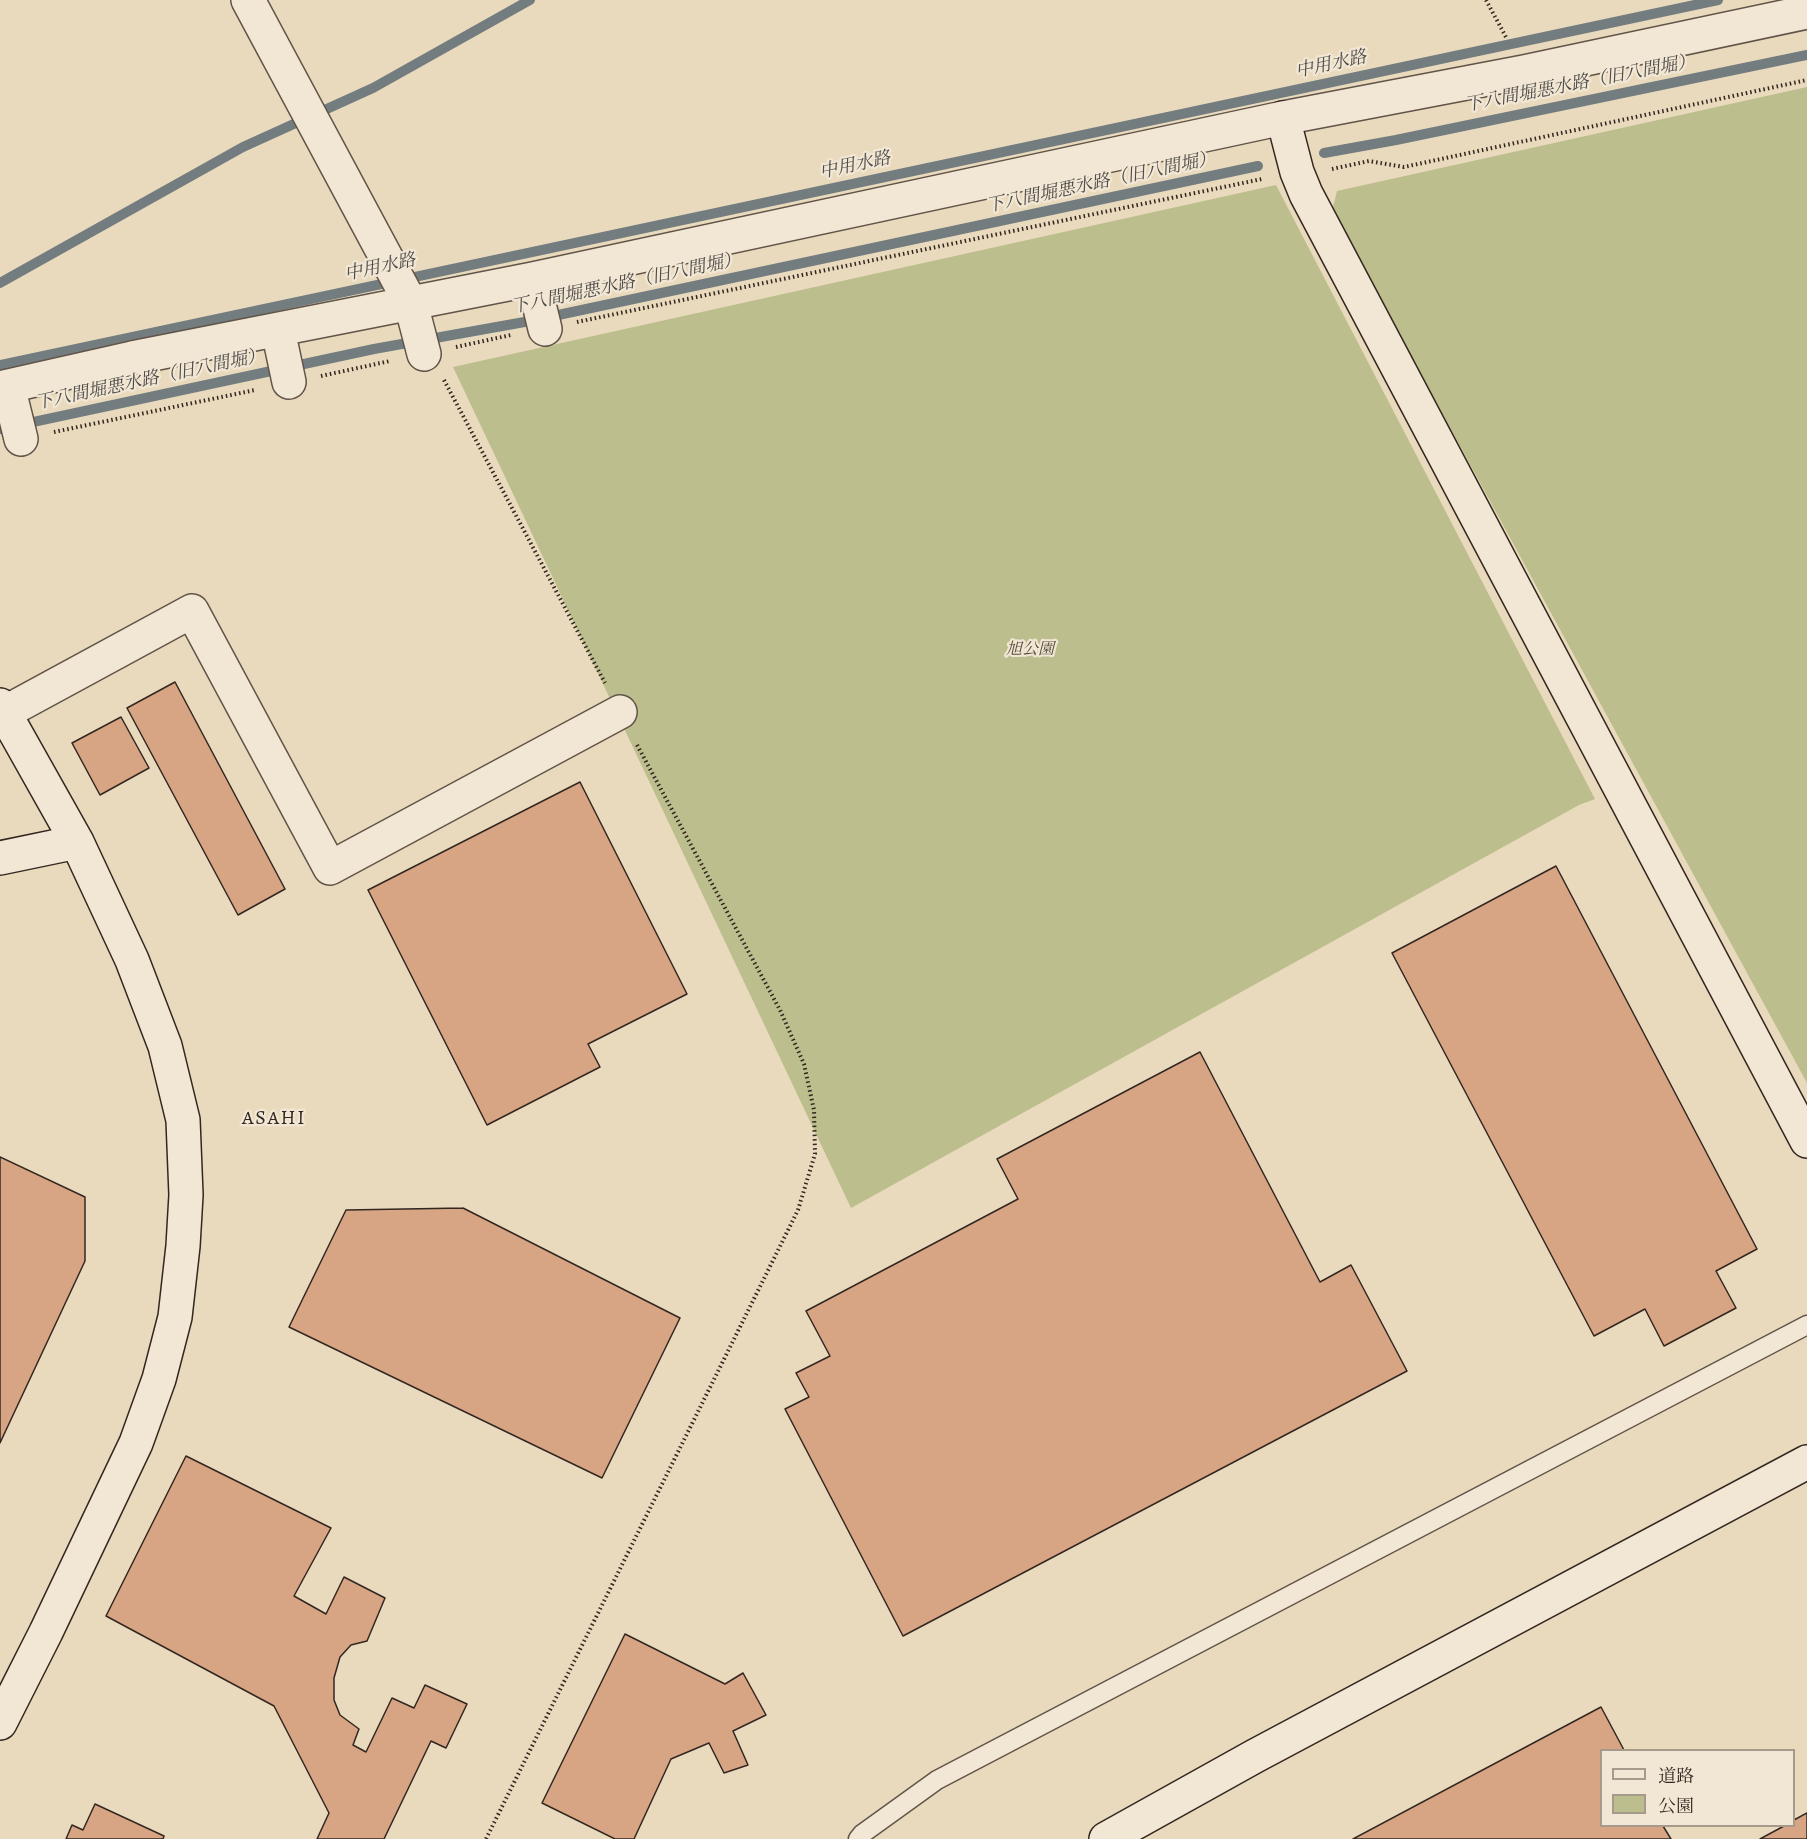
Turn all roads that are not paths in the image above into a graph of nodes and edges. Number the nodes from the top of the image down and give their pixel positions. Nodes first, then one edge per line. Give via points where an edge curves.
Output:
1 (248, 0) edge
2 (1807, 12) edge
3 (1283, 118) junction
4 (533, 279) junction
5 (411, 304) junction
6 (545, 329) road end
7 (278, 330) junction
8 (426, 353) road end
9 (289, 382) road end
10 (4, 387) edge
11 (21, 439) road end
12 (2, 709) edge
13 (620, 712) road end
14 (77, 842) junction
15 (0, 858) edge
16 (1807, 1142) edge
17 (1807, 1325) edge
18 (1807, 1462) edge
19 (0, 1723) edge
20 (858, 1839) edge
21 (1106, 1839) edge

1 - 5 street
2 - 3 street
3 - 4 street
3 - 16 street via 1306,194
4 - 5 street
4 - 6 street
5 - 7 street
5 - 8 street
7 - 9 street
7 - 10 street
10 - 11 street
12 - 13 street via 192,611 330,868
12 - 14 street
14 - 15 street
14 - 19 street via 132,960 165,1046 183,1120 183,1246 175,1317 159,1379 136,1443
17 - 20 lane via 937,1780
18 - 21 street

